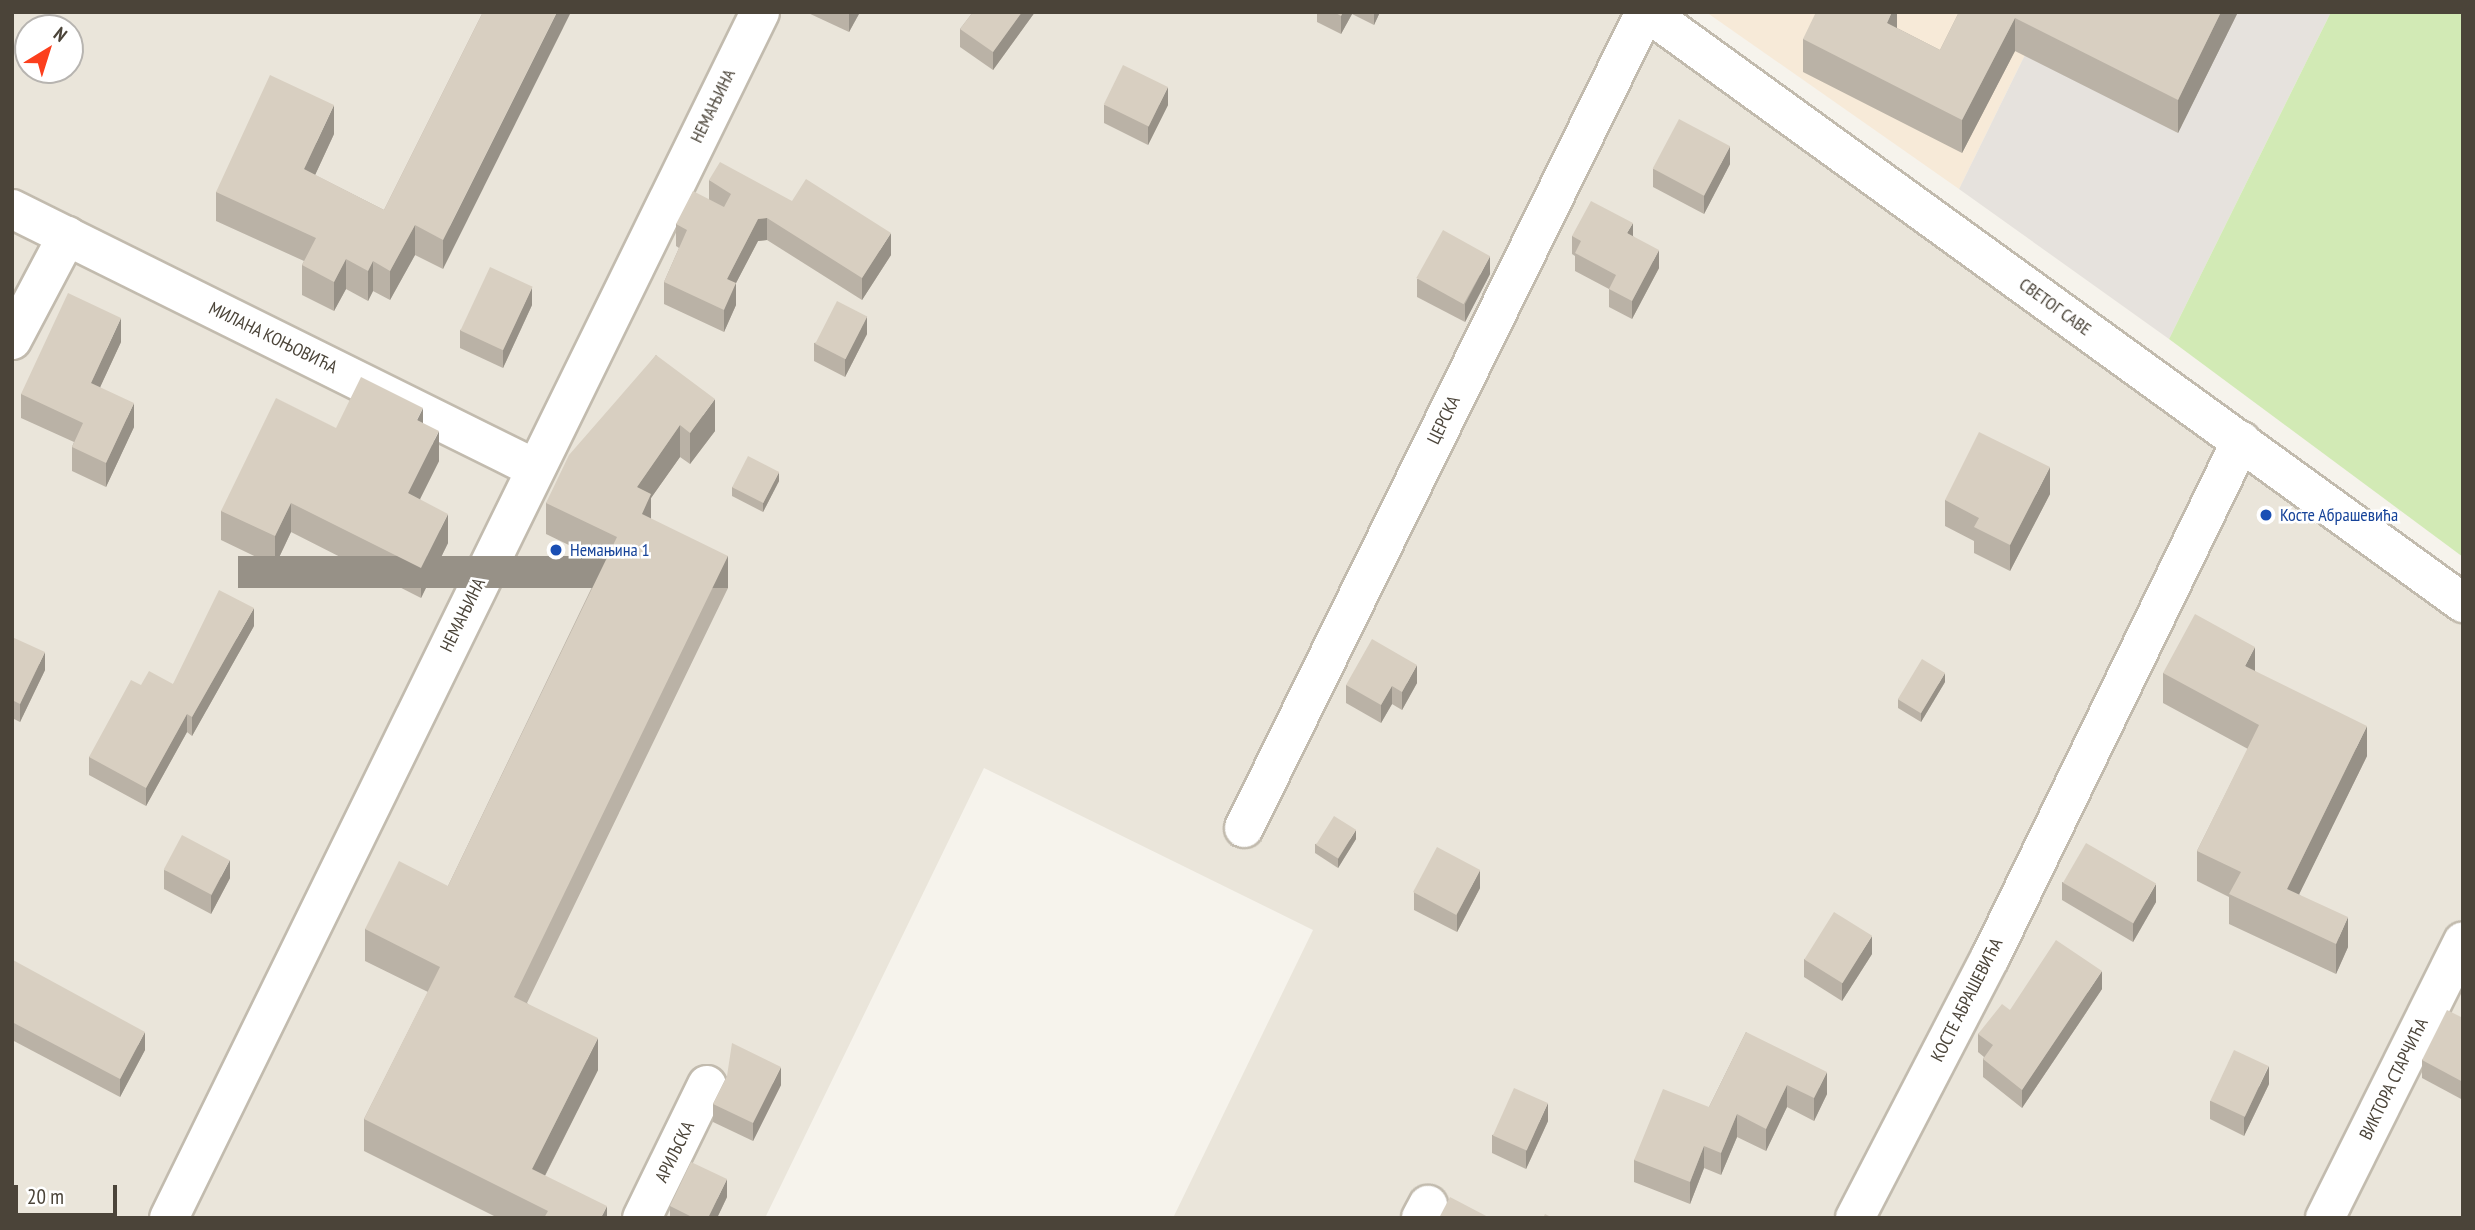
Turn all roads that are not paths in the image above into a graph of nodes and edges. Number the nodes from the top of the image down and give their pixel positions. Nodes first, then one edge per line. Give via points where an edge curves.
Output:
1 (760, 12) edge
2 (1646, 12) edge
3 (12, 209) edge
4 (67, 236) junction
5 (12, 340) edge
6 (2241, 441) junction
7 (534, 468) junction
8 (2463, 603) edge
9 (1244, 828) dead end
10 (2463, 941) edge
11 (708, 1085) dead end
12 (169, 1218) edge
13 (642, 1218) edge
14 (1855, 1218) edge
15 (2325, 1218) edge

1 - 7 street, НЕМАЊИНА
2 - 6 street, СВЕТОГ САВЕ
2 - 9 street, ЦЕРСКА
3 - 4 street, МИЛАНА КОЊОВИЋА
4 - 5 street
4 - 7 street, МИЛАНА КОЊОВИЋА
6 - 8 street, СВЕТОГ САВЕ
6 - 14 street, КОСТЕ АБРАШЕВИЋА via 1990,958
7 - 12 street, НЕМАЊИНА
10 - 15 street, ВИКТОРА СТАРЧИЋА
11 - 13 street, АРИЉСКА

